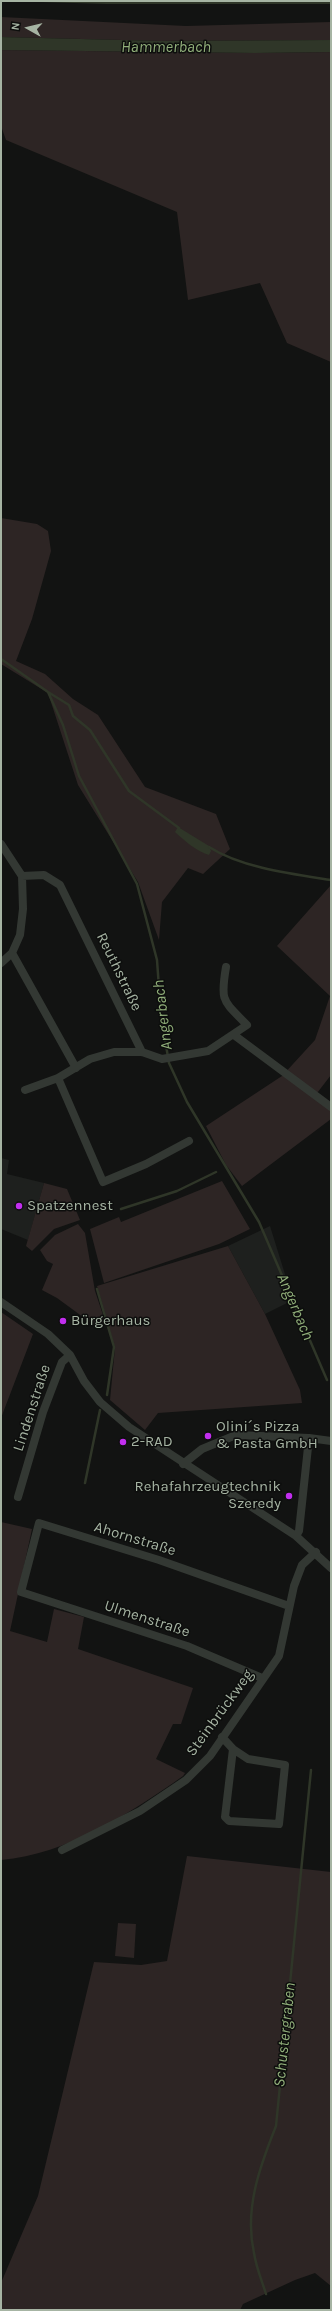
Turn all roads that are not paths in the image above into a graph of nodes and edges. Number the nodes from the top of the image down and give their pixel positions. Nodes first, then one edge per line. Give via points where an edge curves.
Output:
1 (1, 844) edge
2 (22, 876) junction
3 (12, 953) junction
4 (1, 963) edge
5 (226, 967) dead end
6 (234, 1035) junction
7 (142, 1052) junction
8 (76, 1068) junction
9 (58, 1078) junction
10 (25, 1090) dead end
11 (331, 1107) edge
12 (189, 1141) dead end
13 (1, 1302) edge
14 (70, 1355) junction
15 (309, 1438) junction
16 (331, 1441) edge
17 (183, 1464) junction
18 (18, 1497) dead end
19 (296, 1536) junction
20 (316, 1552) junction
21 (331, 1568) edge
22 (21, 1592) joint
23 (289, 1606) junction
24 (262, 1678) junction
25 (222, 1737) junction
26 (232, 1749) junction
27 (62, 1850) dead end

1 - 2 street
2 - 3 street via 23,909 20,936
2 - 7 street, Reuthstraße via 44,875 60,885
3 - 4 street
3 - 8 street
5 - 6 street via 224,1001 247,1025
6 - 7 street via 208,1051 174,1058 162,1059
6 - 11 street
7 - 8 street via 114,1052 90,1059
8 - 9 street
9 - 10 street
9 - 12 street via 103,1182 146,1164
13 - 14 street via 48,1334
14 - 17 street via 84,1381 100,1402 129,1427
14 - 18 street, Lindenstraße via 62,1362
15 - 16 street
15 - 17 street via 236,1435 202,1449
15 - 19 street via 299,1531
17 - 19 street
19 - 20 street
20 - 21 street
20 - 23 street, Steinbrückweg via 302,1566
22 - 23 street, Ahornstraße via 38,1523 159,1560
22 - 24 street, Ulmenstraße via 187,1646
23 - 24 street, Steinbrückweg via 279,1656
24 - 25 street, Steinbrückweg
25 - 26 street
25 - 27 street, Steinbrückweg via 210,1756 177,1787 140,1811
26 - 26 street via 225,1817 229,1821 279,1824 285,1765 248,1759

